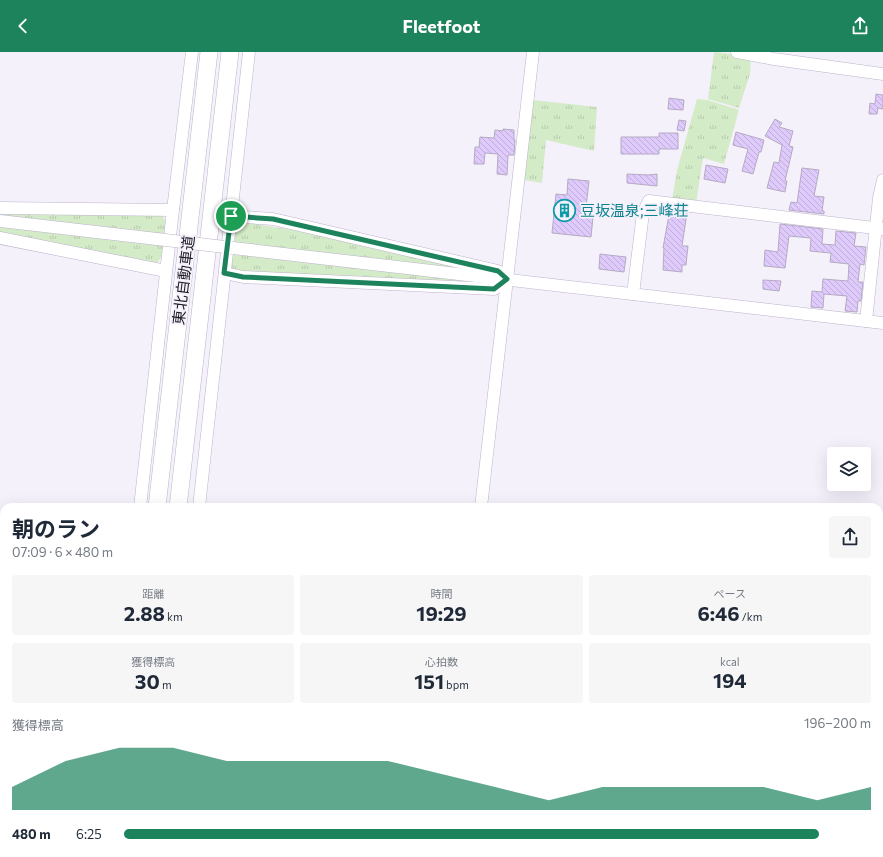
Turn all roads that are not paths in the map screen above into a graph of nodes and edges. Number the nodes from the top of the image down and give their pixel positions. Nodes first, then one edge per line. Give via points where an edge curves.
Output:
1 (192, 52) edge
2 (209, 52) edge
3 (230, 52) edge
4 (249, 52) edge
5 (533, 52) edge
6 (737, 52) edge
7 (883, 74) edge
8 (883, 180) edge
9 (0, 208) edge
10 (172, 210) junction
11 (231, 216) junction
12 (0, 221) edge
13 (880, 228) edge
14 (0, 238) edge
15 (166, 271) junction
16 (224, 273) junction
17 (507, 279) junction
18 (633, 294) junction
19 (866, 321) junction
20 (883, 323) edge
21 (140, 503) edge
22 (157, 503) edge
23 (178, 503) edge
24 (199, 503) edge
25 (481, 503) edge

1 - 10 street
2 - 22 highway, 東北自動車道
3 - 23 highway, 東北自動車道
4 - 11 street
5 - 17 street
6 - 7 street
8 - 13 street via 879,198
9 - 10 street
10 - 15 street
11 - 16 street
11 - 17 street via 273,219 498,271
12 - 17 street, bridge
13 - 18 street via 649,201 643,212
13 - 19 street
14 - 15 street
15 - 21 street
16 - 17 street via 243,277 494,289
16 - 24 street
17 - 18 street
17 - 25 street
18 - 19 street
19 - 20 street

